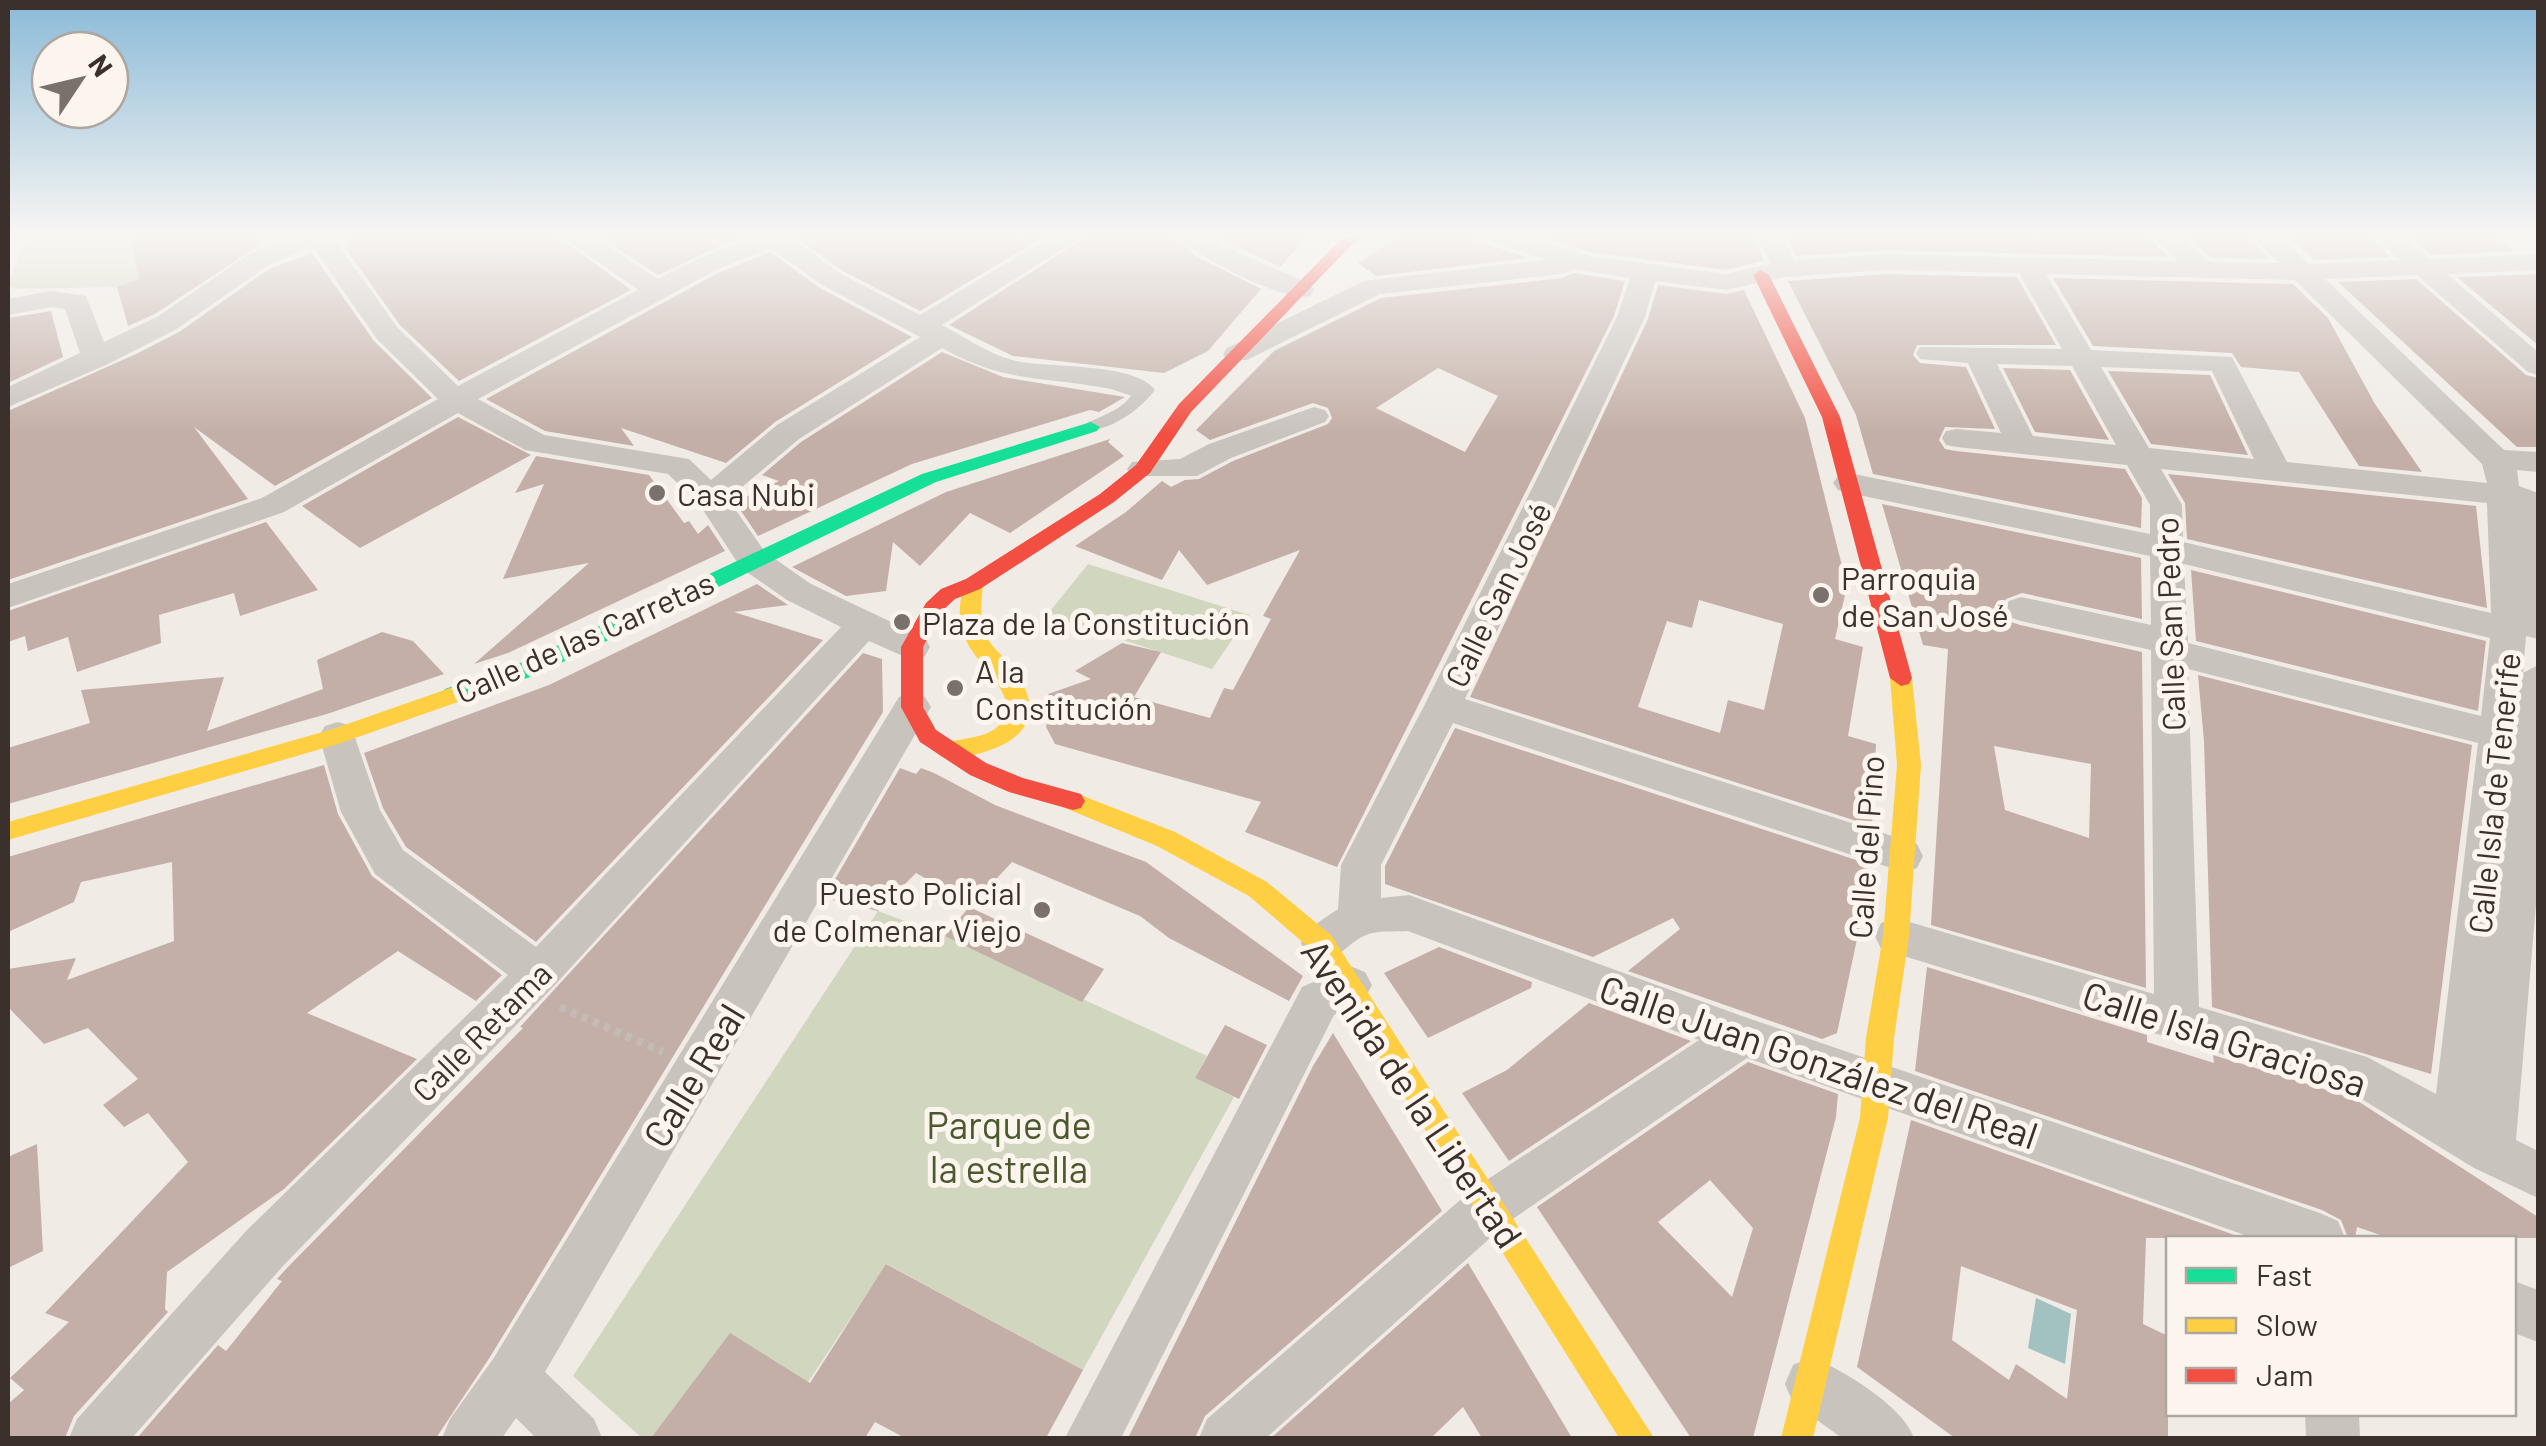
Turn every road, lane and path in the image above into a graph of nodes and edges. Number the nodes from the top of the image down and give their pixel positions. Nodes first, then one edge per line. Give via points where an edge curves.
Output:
1 (44, 300) edge
2 (63, 300) edge
3 (200, 300) edge
4 (365, 300) edge
5 (638, 300) edge
6 (867, 300) edge
7 (974, 300) edge
8 (1290, 300) edge
9 (1346, 300) edge
10 (1636, 300) edge
11 (1784, 300) edge
12 (2049, 300) edge
13 (2334, 300) edge
14 (2462, 300) edge
15 (8, 308) edge
16 (931, 331) junction
17 (1930, 353) dead end
18 (1236, 354) junction
19 (1978, 354) junction
20 (2082, 358) junction
21 (96, 360) junction
22 (2538, 366) edge
23 (1140, 390) joint
24 (8, 398) edge
25 (455, 399) junction
26 (1314, 416) dead end
27 (1091, 427) joint
28 (1957, 438) dead end
29 (2022, 444) junction
30 (2138, 456) junction
31 (1143, 469) junction
32 (2274, 470) junction
33 (2518, 475) edge
34 (1849, 483) junction
35 (710, 497) junction
36 (2168, 549) junction
37 (753, 560) junction
38 (973, 584) junction
39 (8, 596) edge
40 (2021, 609) dead end
41 (865, 623) junction
42 (2524, 629) edge
43 (2172, 648) junction
44 (933, 656) junction
45 (985, 656) junction
46 (2538, 678) edge
47 (913, 697) junction
48 (1443, 706) junction
49 (1020, 714) junction
50 (2501, 735) junction
51 (338, 736) junction
52 (1037, 742) dead end
53 (948, 750) junction
54 (1051, 770) dead end
55 (1064, 798) junction
56 (8, 831) edge
57 (1903, 856) junction
58 (1340, 930) junction
59 (1896, 936) junction
60 (531, 981) junction
61 (1350, 984) junction
62 (2177, 1020) junction
63 (1742, 1036) junction
64 (698, 1068) junction
65 (1877, 1080) junction
66 (2450, 1126) junction
67 (2490, 1152) junction
68 (2538, 1175) edge
69 (1490, 1206) junction
70 (2314, 1236) edge
71 (512, 1378) junction
72 (1812, 1384) junction
73 (96, 1438) edge
74 (469, 1438) edge
75 (575, 1438) edge
76 (1092, 1438) edge
77 (1226, 1438) edge
78 (1638, 1438) edge
79 (1797, 1438) edge
80 (1887, 1438) edge

1 - 15 street
2 - 21 street via 76,302
3 - 21 street
4 - 25 street via 387,333
5 - 25 street
6 - 16 street
7 - 16 street
8 - 18 street
9 - 18 street
10 - 48 street, Calle San José
11 - 34 street, Calle del Pino
12 - 20 street, Calle San Pedro
13 - 33 street
14 - 22 street
16 - 23 street via 1010,368 1086,375
16 - 35 street via 788,432
17 - 19 street
18 - 31 street via 1185,408
19 - 20 street
19 - 29 street
20 - 30 street, Calle San Pedro
20 - 32 street via 2222,363
21 - 24 street
23 - 27 lane via 1142,397 1130,407
25 - 35 street via 536,443 678,466
25 - 39 street via 273,504
26 - 31 street via 1186,468
27 - 37 street, Calle de las Carretas via 929,478
28 - 29 street
29 - 30 street
30 - 32 street
30 - 36 street, Calle San Pedro via 2166,505
31 - 38 street
32 - 33 street
33 - 42 street, Calle Isla de Tenerife
34 - 36 street
34 - 57 street, Calle del Pino via 1903,686 1909,766
35 - 37 street
36 - 42 street
36 - 43 street, Calle San Pedro
37 - 41 street
37 - 51 street, Calle de las Carretas via 528,669
38 - 44 street via 933,608
38 - 45 street via 972,628
40 - 43 street
41 - 44 street
41 - 60 street, Calle Retama
42 - 50 street, Calle Isla de Tenerife
43 - 50 street
43 - 62 street, Calle San Pedro
44 - 45 street
44 - 47 street
45 - 49 street via 1004,671
46 - 67 street, Calle Isla de Tenerife
47 - 53 street via 928,736
47 - 64 street, Calle Real
48 - 57 street
48 - 58 street, Calle San José via 1362,866
49 - 52 street
49 - 53 street via 997,743
50 - 66 street, Calle Isla de Tenerife via 2461,1088
51 - 56 street, Calle de las Carretas
51 - 60 street via 361,812 389,862
53 - 55 street, Avenida de la Libertad via 1016,786
54 - 55 street
55 - 58 street, Avenida de la Libertad via 1166,839
57 - 59 street, Calle del Pino
58 - 61 street, Avenida de la Libertad
58 - 63 street, Calle Juan González del Real via 1410,913
59 - 62 street, Calle Isla Graciosa
59 - 65 street, Calle del Pino
60 - 64 path
60 - 73 street, Calle Retama via 265,1248
61 - 69 street, Avenida de la Libertad
61 - 76 street via 1318,1002
62 - 66 street, Calle Isla Graciosa via 2367,1078
63 - 65 street, Calle Juan González del Real
63 - 69 street
64 - 71 street, Calle Real
65 - 70 street, Calle Juan González del Real
65 - 72 street, Calle del Pino via 1874,1118
66 - 67 street, Calle Isla Graciosa
67 - 68 street, Calle Isla Graciosa
69 - 77 street
69 - 78 street, Avenida de la Libertad
71 - 74 street, Calle Real
71 - 75 street
72 - 79 street, Calle del Pino
72 - 80 street

